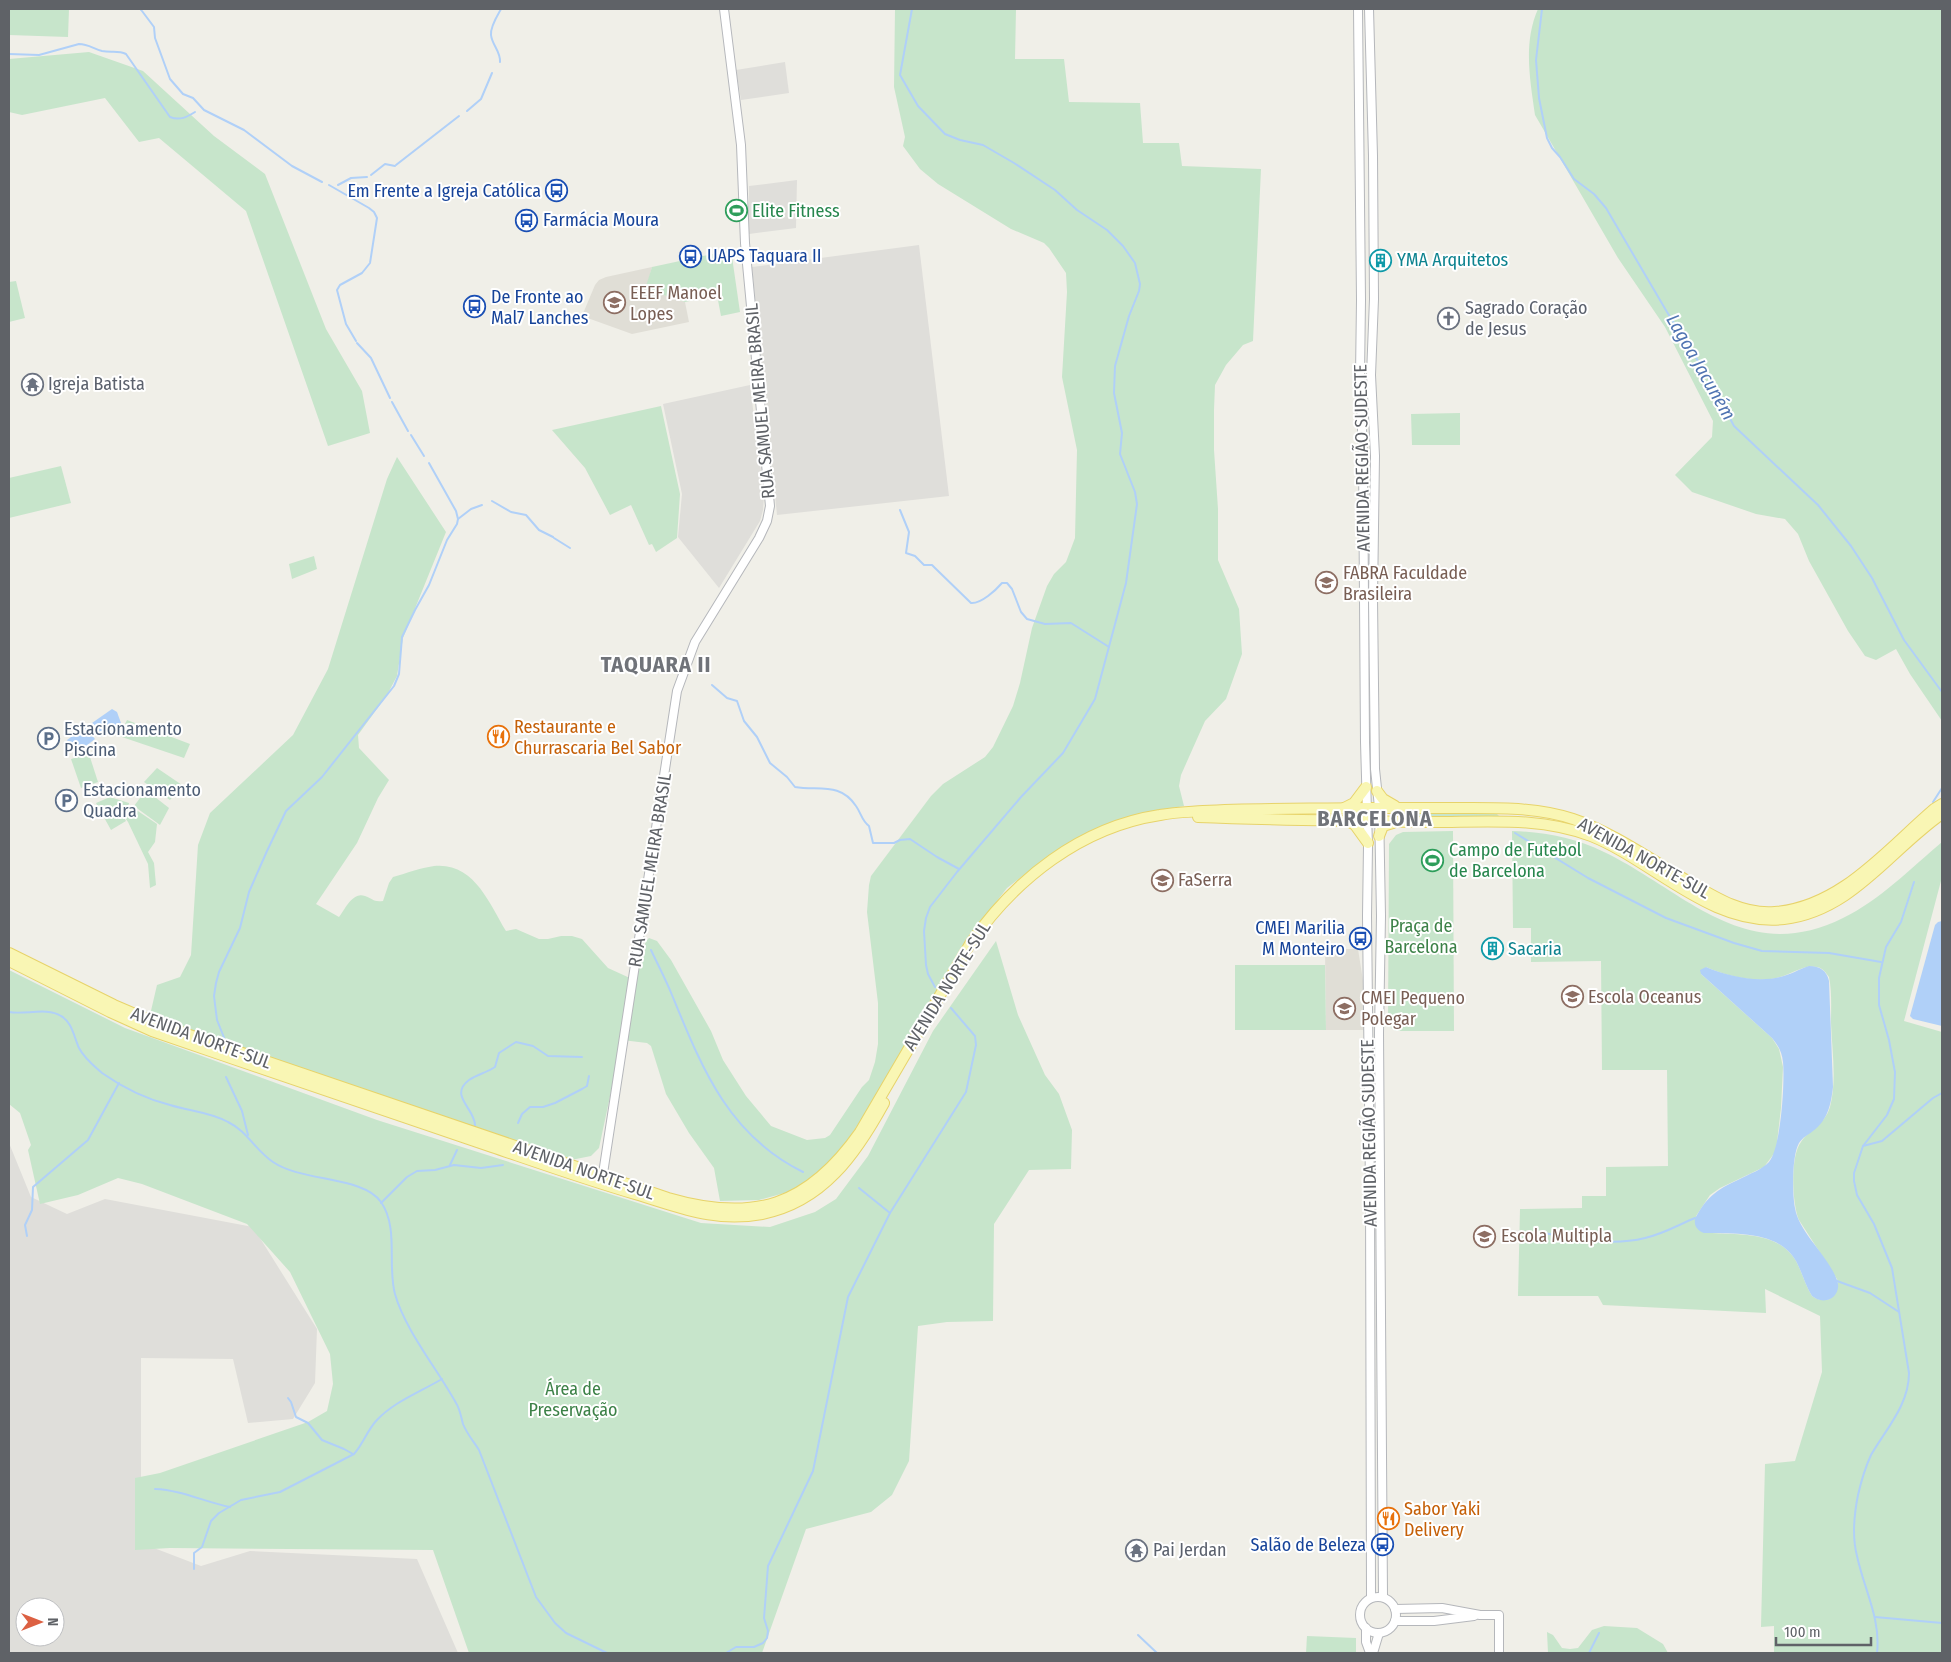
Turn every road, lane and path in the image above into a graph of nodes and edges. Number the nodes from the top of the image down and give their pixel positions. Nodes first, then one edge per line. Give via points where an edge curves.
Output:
1 (724, 9) edge
2 (1358, 9) edge
3 (1369, 9) edge
4 (1360, 54) junction
5 (1371, 54) junction
6 (1366, 787) junction
7 (1376, 791) junction
8 (1942, 804) edge
9 (1378, 807) junction
10 (1399, 807) junction
11 (1344, 808) junction
12 (1367, 808) junction
13 (1942, 814) edge
14 (1347, 820) junction
15 (1368, 821) junction
16 (1379, 822) junction
17 (1397, 822) junction
18 (1379, 836) junction
19 (1368, 843) junction
20 (1367, 894) junction
21 (1380, 894) junction
22 (1366, 916) junction
23 (1381, 916) junction
24 (9, 953) edge
25 (9, 961) edge
26 (605, 1156) junction
27 (592, 1173) junction
28 (602, 1180) junction
29 (1370, 1238) junction
30 (1380, 1246) junction
31 (1371, 1597) junction
32 (1383, 1597) junction
33 (1396, 1609) junction
34 (1480, 1615) junction
35 (1395, 1621) junction
36 (1366, 1628) junction
37 (1379, 1633) junction
38 (1371, 1653) edge
39 (1499, 1653) edge

1 - 26 street, RUA SAMUEL MEIRA BRASIL via 740,145 745,243 770,506 758,538 695,642 678,691
2 - 4 street, AVENIDA REGIÃO SUDESTE
3 - 5 street, AVENIDA REGIÃO SUDESTE
4 - 5 street
4 - 6 street, AVENIDA REGIÃO SUDESTE via 1360,375
5 - 7 street, AVENIDA REGIÃO SUDESTE
6 - 11 main road via 1354,803
6 - 12 street, AVENIDA REGIÃO SUDESTE
7 - 9 street, AVENIDA REGIÃO SUDESTE
7 - 10 main road via 1383,799
8 - 10 main road, AVENIDA NORTE-SUL via 1834,893 1807,906 1774,912 1754,911 1723,901 1630,846 1571,818 1504,808
9 - 10 main road, AVENIDA NORTE-SUL
9 - 12 main road, AVENIDA NORTE-SUL
9 - 16 street, AVENIDA REGIÃO SUDESTE
11 - 12 main road, AVENIDA NORTE-SUL
11 - 28 main road, AVENIDA NORTE-SUL via 1230,808 1160,815 1088,838 1053,859 1016,888 977,935 846,1151 816,1181 793,1195 763,1206 717,1209
12 - 15 street, AVENIDA REGIÃO SUDESTE
13 - 17 main road, AVENIDA NORTE-SUL via 1865,881 1833,903 1797,916 1770,920 1719,909 1615,847 1567,829 1514,822
14 - 15 main road, AVENIDA NORTE-SUL
14 - 19 main road via 1355,825
14 - 28 main road, AVENIDA NORTE-SUL via 1174,818 1128,828 1064,858 1026,887 994,920 969,956 861,1144 833,1177 796,1202 751,1216 708,1216
15 - 16 main road, AVENIDA NORTE-SUL
15 - 19 street, AVENIDA REGIÃO SUDESTE
16 - 17 main road, AVENIDA NORTE-SUL
16 - 18 street, AVENIDA REGIÃO SUDESTE
17 - 18 main road via 1383,826
18 - 21 street, AVENIDA REGIÃO SUDESTE
19 - 20 street, AVENIDA REGIÃO SUDESTE
20 - 21 street
20 - 22 street, AVENIDA REGIÃO SUDESTE
21 - 23 street, AVENIDA REGIÃO SUDESTE
22 - 23 street
22 - 29 street, AVENIDA REGIÃO SUDESTE
23 - 30 street, AVENIDA REGIÃO SUDESTE
24 - 27 main road, AVENIDA NORTE-SUL via 163,1026
25 - 28 main road, AVENIDA NORTE-SUL via 152,1031
26 - 27 street, RUA SAMUEL MEIRA BRASIL
26 - 28 street, RUA SAMUEL MEIRA BRASIL
27 - 28 main road, AVENIDA NORTE-SUL
29 - 30 street via 1377,1240
29 - 31 street, AVENIDA REGIÃO SUDESTE
30 - 32 street, AVENIDA REGIÃO SUDESTE
31 - 32 street
31 - 36 street via 1363,1603 1360,1612 1361,1623
32 - 33 street
33 - 34 street via 1442,1608
33 - 35 street
34 - 35 street via 1434,1621
34 - 39 street via 1499,1615
35 - 37 street via 1390,1629
36 - 37 street
36 - 38 street via 1366,1642
37 - 38 street

